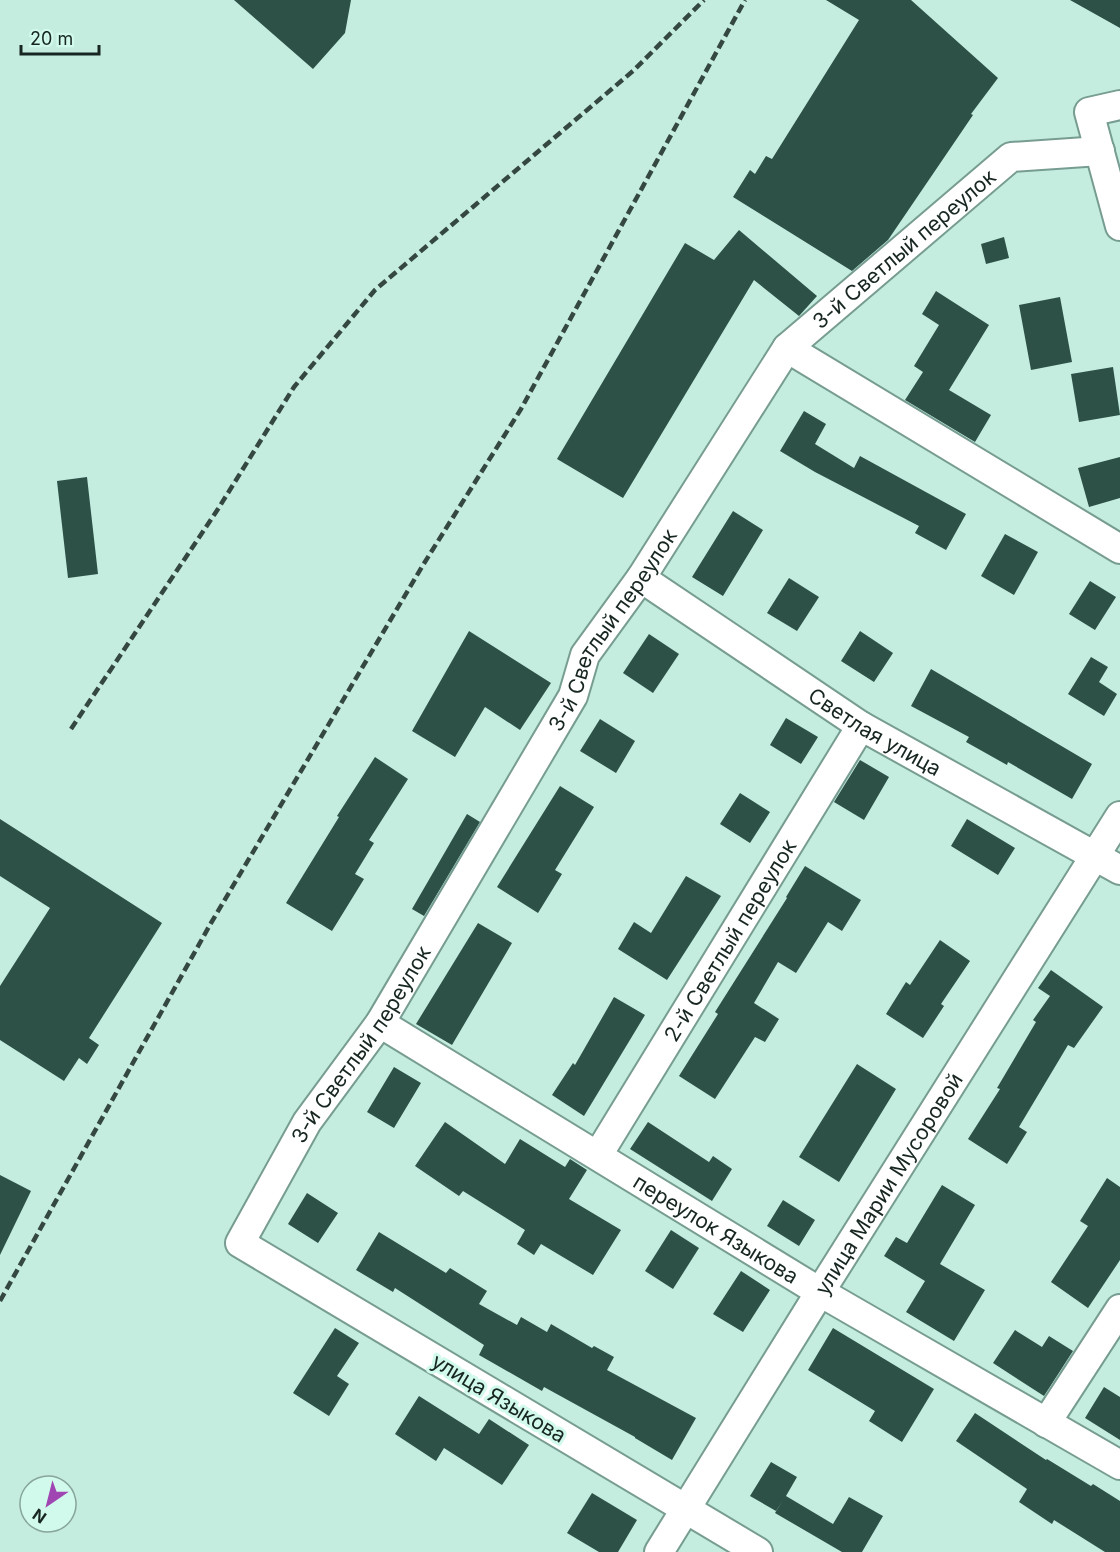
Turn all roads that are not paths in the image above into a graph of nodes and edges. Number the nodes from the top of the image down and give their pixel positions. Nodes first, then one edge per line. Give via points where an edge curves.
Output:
1 (1120, 105) edge
2 (1100, 151) junction
3 (1120, 226) edge
4 (787, 348) junction
5 (1120, 549) edge
6 (641, 578) junction
7 (861, 726) junction
8 (1120, 816) edge
9 (1096, 855) junction
10 (1120, 870) edge
11 (380, 1023) junction
12 (598, 1155) junction
13 (240, 1243) joint
14 (820, 1292) junction
15 (1120, 1309) edge
16 (1046, 1423) junction
17 (1120, 1465) edge
18 (685, 1509) junction
19 (659, 1552) edge
20 (758, 1552) edge

1 - 2 street via 1089,112
2 - 3 street
2 - 4 street, 3-й Светлый переулок via 1011,157
4 - 5 street
4 - 6 street, 3-й Светлый переулок
6 - 7 street, Светлая улица
6 - 11 street, 3-й Светлый переулок via 585,655 573,696
7 - 9 street, Светлая улица
7 - 12 street, 2-й Светлый переулок
8 - 9 street, улица Марии Мусоровой
9 - 10 street, Светлая улица
9 - 14 street, улица Марии Мусоровой
11 - 12 street, переулок Языкова
11 - 13 street, 3-й Светлый переулок via 308,1122
12 - 14 street, переулок Языкова
13 - 18 street, улица Языкова
14 - 16 street, переулок Языкова
14 - 18 street, улица Марии Мусоровой
15 - 16 street
16 - 17 street, переулок Языкова
18 - 19 street, улица Марии Мусоровой
18 - 20 street, улица Языкова

